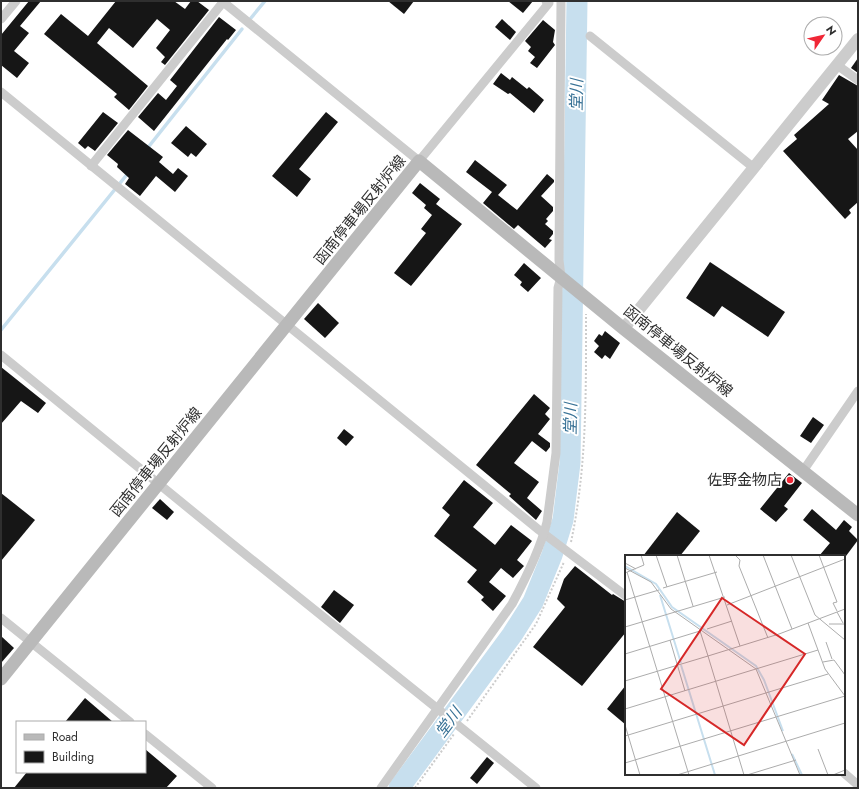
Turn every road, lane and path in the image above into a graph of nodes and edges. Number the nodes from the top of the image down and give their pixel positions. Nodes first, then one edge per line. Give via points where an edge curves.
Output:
1 (16, 1) edge
2 (223, 1) edge
3 (548, 2) edge
4 (561, 4) edge
5 (1, 19) edge
6 (590, 36) dead end
7 (858, 39) edge
8 (837, 65) junction
9 (858, 80) edge
10 (1, 92) edge
11 (420, 161) junction
12 (91, 166) junction
13 (754, 168) junction
14 (561, 277) junction
15 (286, 326) junction
16 (624, 328) junction
17 (1, 355) edge
18 (858, 391) edge
19 (803, 471) junction
20 (159, 483) junction
21 (858, 515) edge
22 (546, 534) junction
23 (625, 595) edge
24 (1, 618) edge
25 (31, 642) junction
26 (1, 679) edge
27 (439, 710) junction
28 (129, 721) edge
29 (146, 735) edge
30 (845, 775) edge
31 (858, 785) edge
32 (212, 788) edge
33 (381, 788) edge
34 (536, 788) edge

1 - 5 street
2 - 11 street
2 - 12 street
3 - 4 street
3 - 11 street
4 - 14 street
6 - 13 street
7 - 8 street
8 - 9 street
8 - 13 street
10 - 12 street
11 - 14 main road, 函南停車場反射炉線
11 - 15 main road, 函南停車場反射炉線
12 - 15 street
13 - 16 street
14 - 16 main road, 函南停車場反射炉線
14 - 22 street via 558,288 556,453
15 - 20 main road, 函南停車場反射炉線
15 - 22 street
16 - 19 main road, 函南停車場反射炉線
17 - 20 street
18 - 19 street
19 - 21 main road, 函南停車場反射炉線
20 - 25 main road, 函南停車場反射炉線
20 - 27 street
22 - 23 street
22 - 27 street via 512,604
24 - 25 street
25 - 26 main road, 函南停車場反射炉線
25 - 28 street
27 - 33 street
27 - 34 street
29 - 32 street
30 - 31 street

